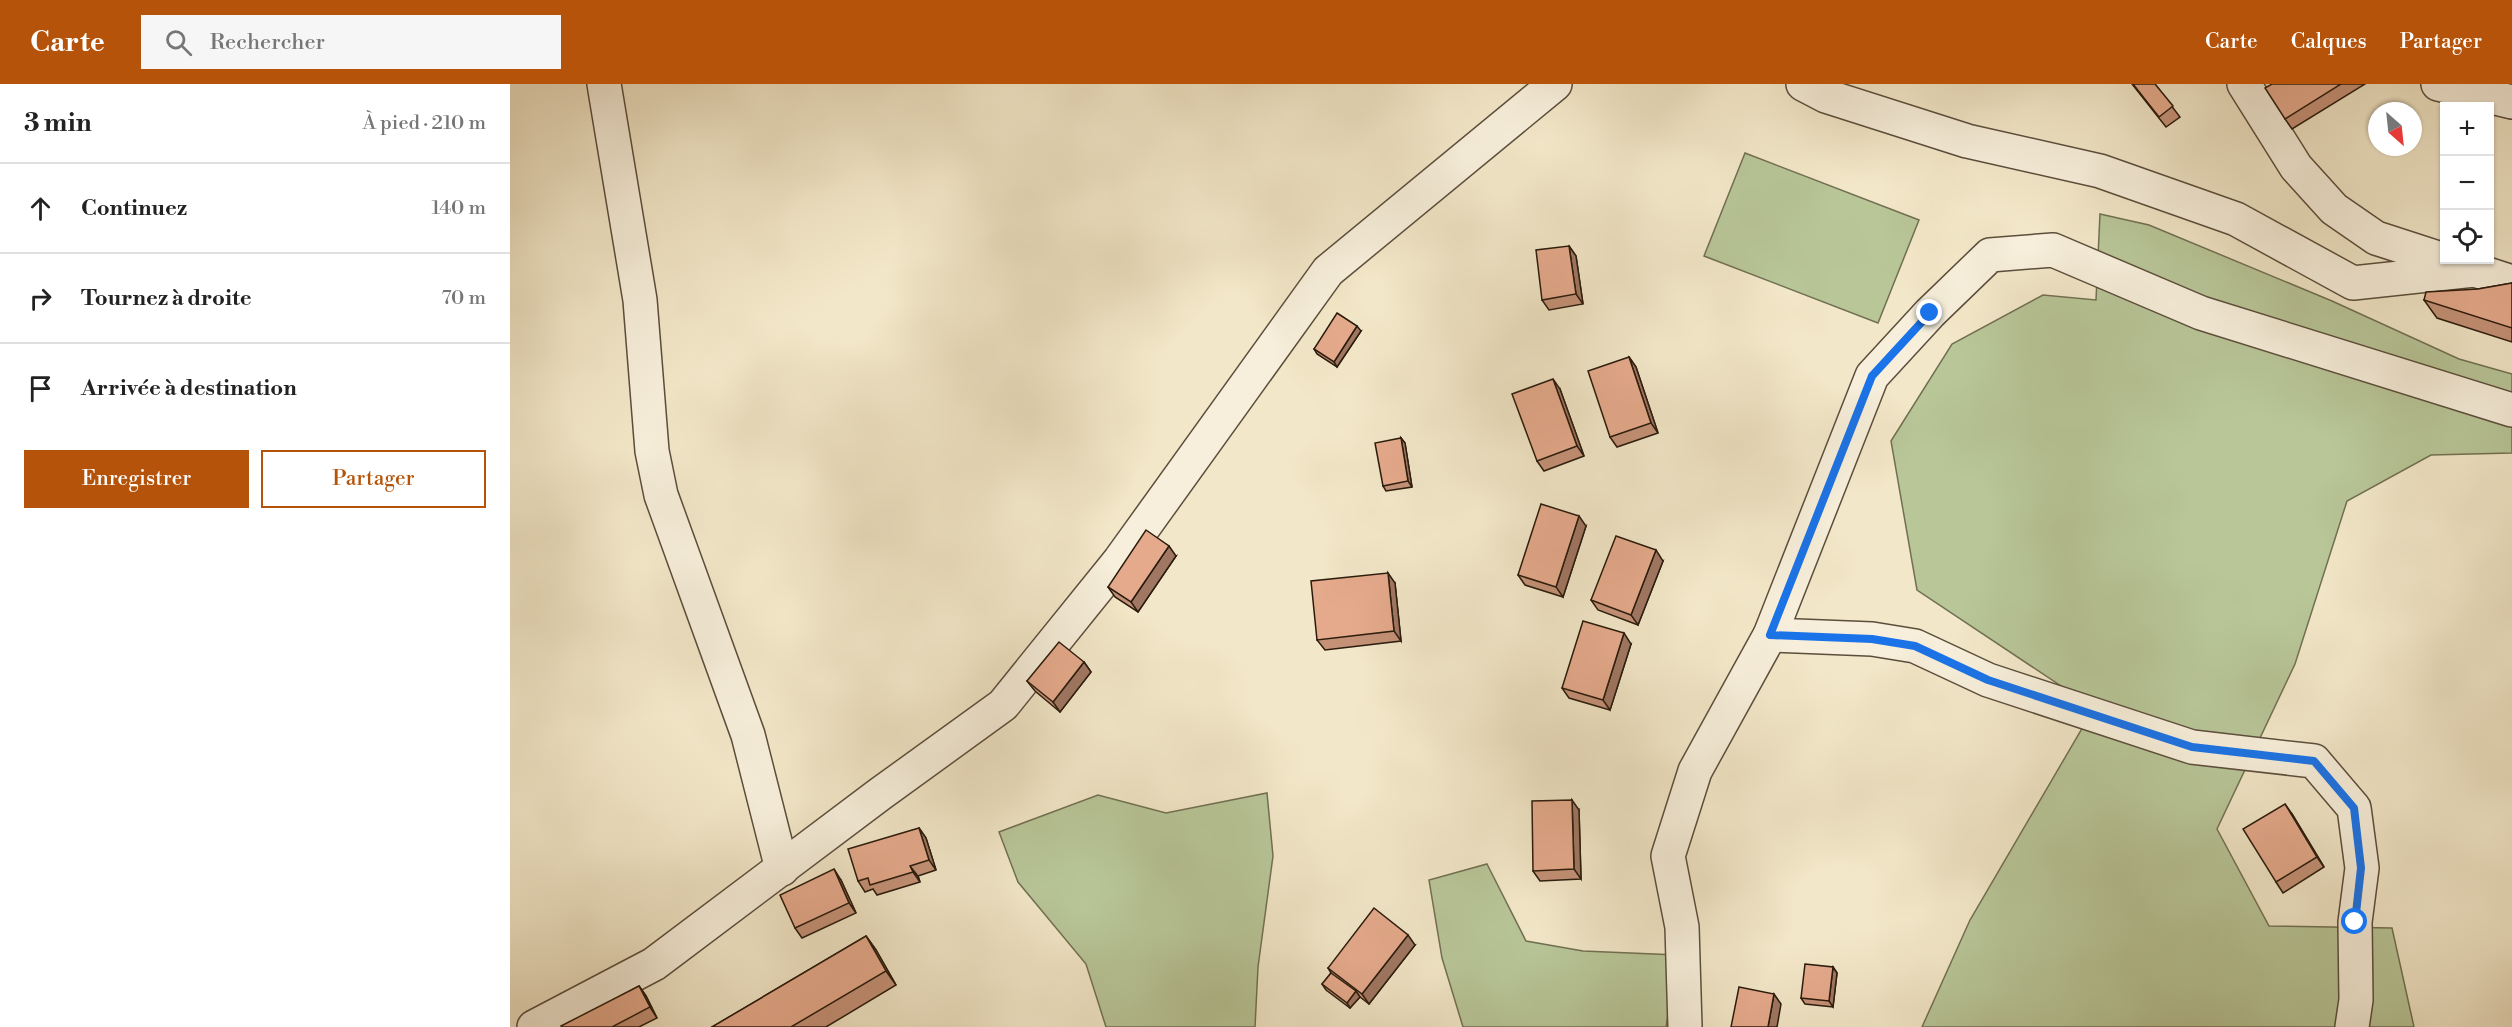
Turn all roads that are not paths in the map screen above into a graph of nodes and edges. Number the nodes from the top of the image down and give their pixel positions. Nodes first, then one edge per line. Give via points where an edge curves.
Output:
1 (604, 84) edge
2 (1555, 84) edge
3 (1803, 84) edge
4 (2244, 84) edge
5 (2438, 84) edge
6 (2512, 102) edge
7 (2474, 270) junction
8 (2512, 282) edge
9 (2512, 410) edge
10 (1770, 635) junction
11 (782, 869) junction
12 (534, 1027) edge
13 (1685, 1027) edge
14 (2352, 1027) edge

1 - 11 street via 640,300 652,451 661,495 748,735
2 - 11 street via 1328,271 1120,560 1003,705
3 - 7 street via 1826,96 1967,141 2100,171 2236,219 2353,283
4 - 7 street via 2296,167 2334,209 2376,238
5 - 6 street
7 - 8 street
9 - 10 street via 2201,313 2054,250 1990,255 1872,376
10 - 13 street via 1695,771 1668,856 1682,927
10 - 14 street via 1872,639 1915,646 1988,680 2192,747 2314,761 2354,808 2361,868
11 - 12 street via 654,964

